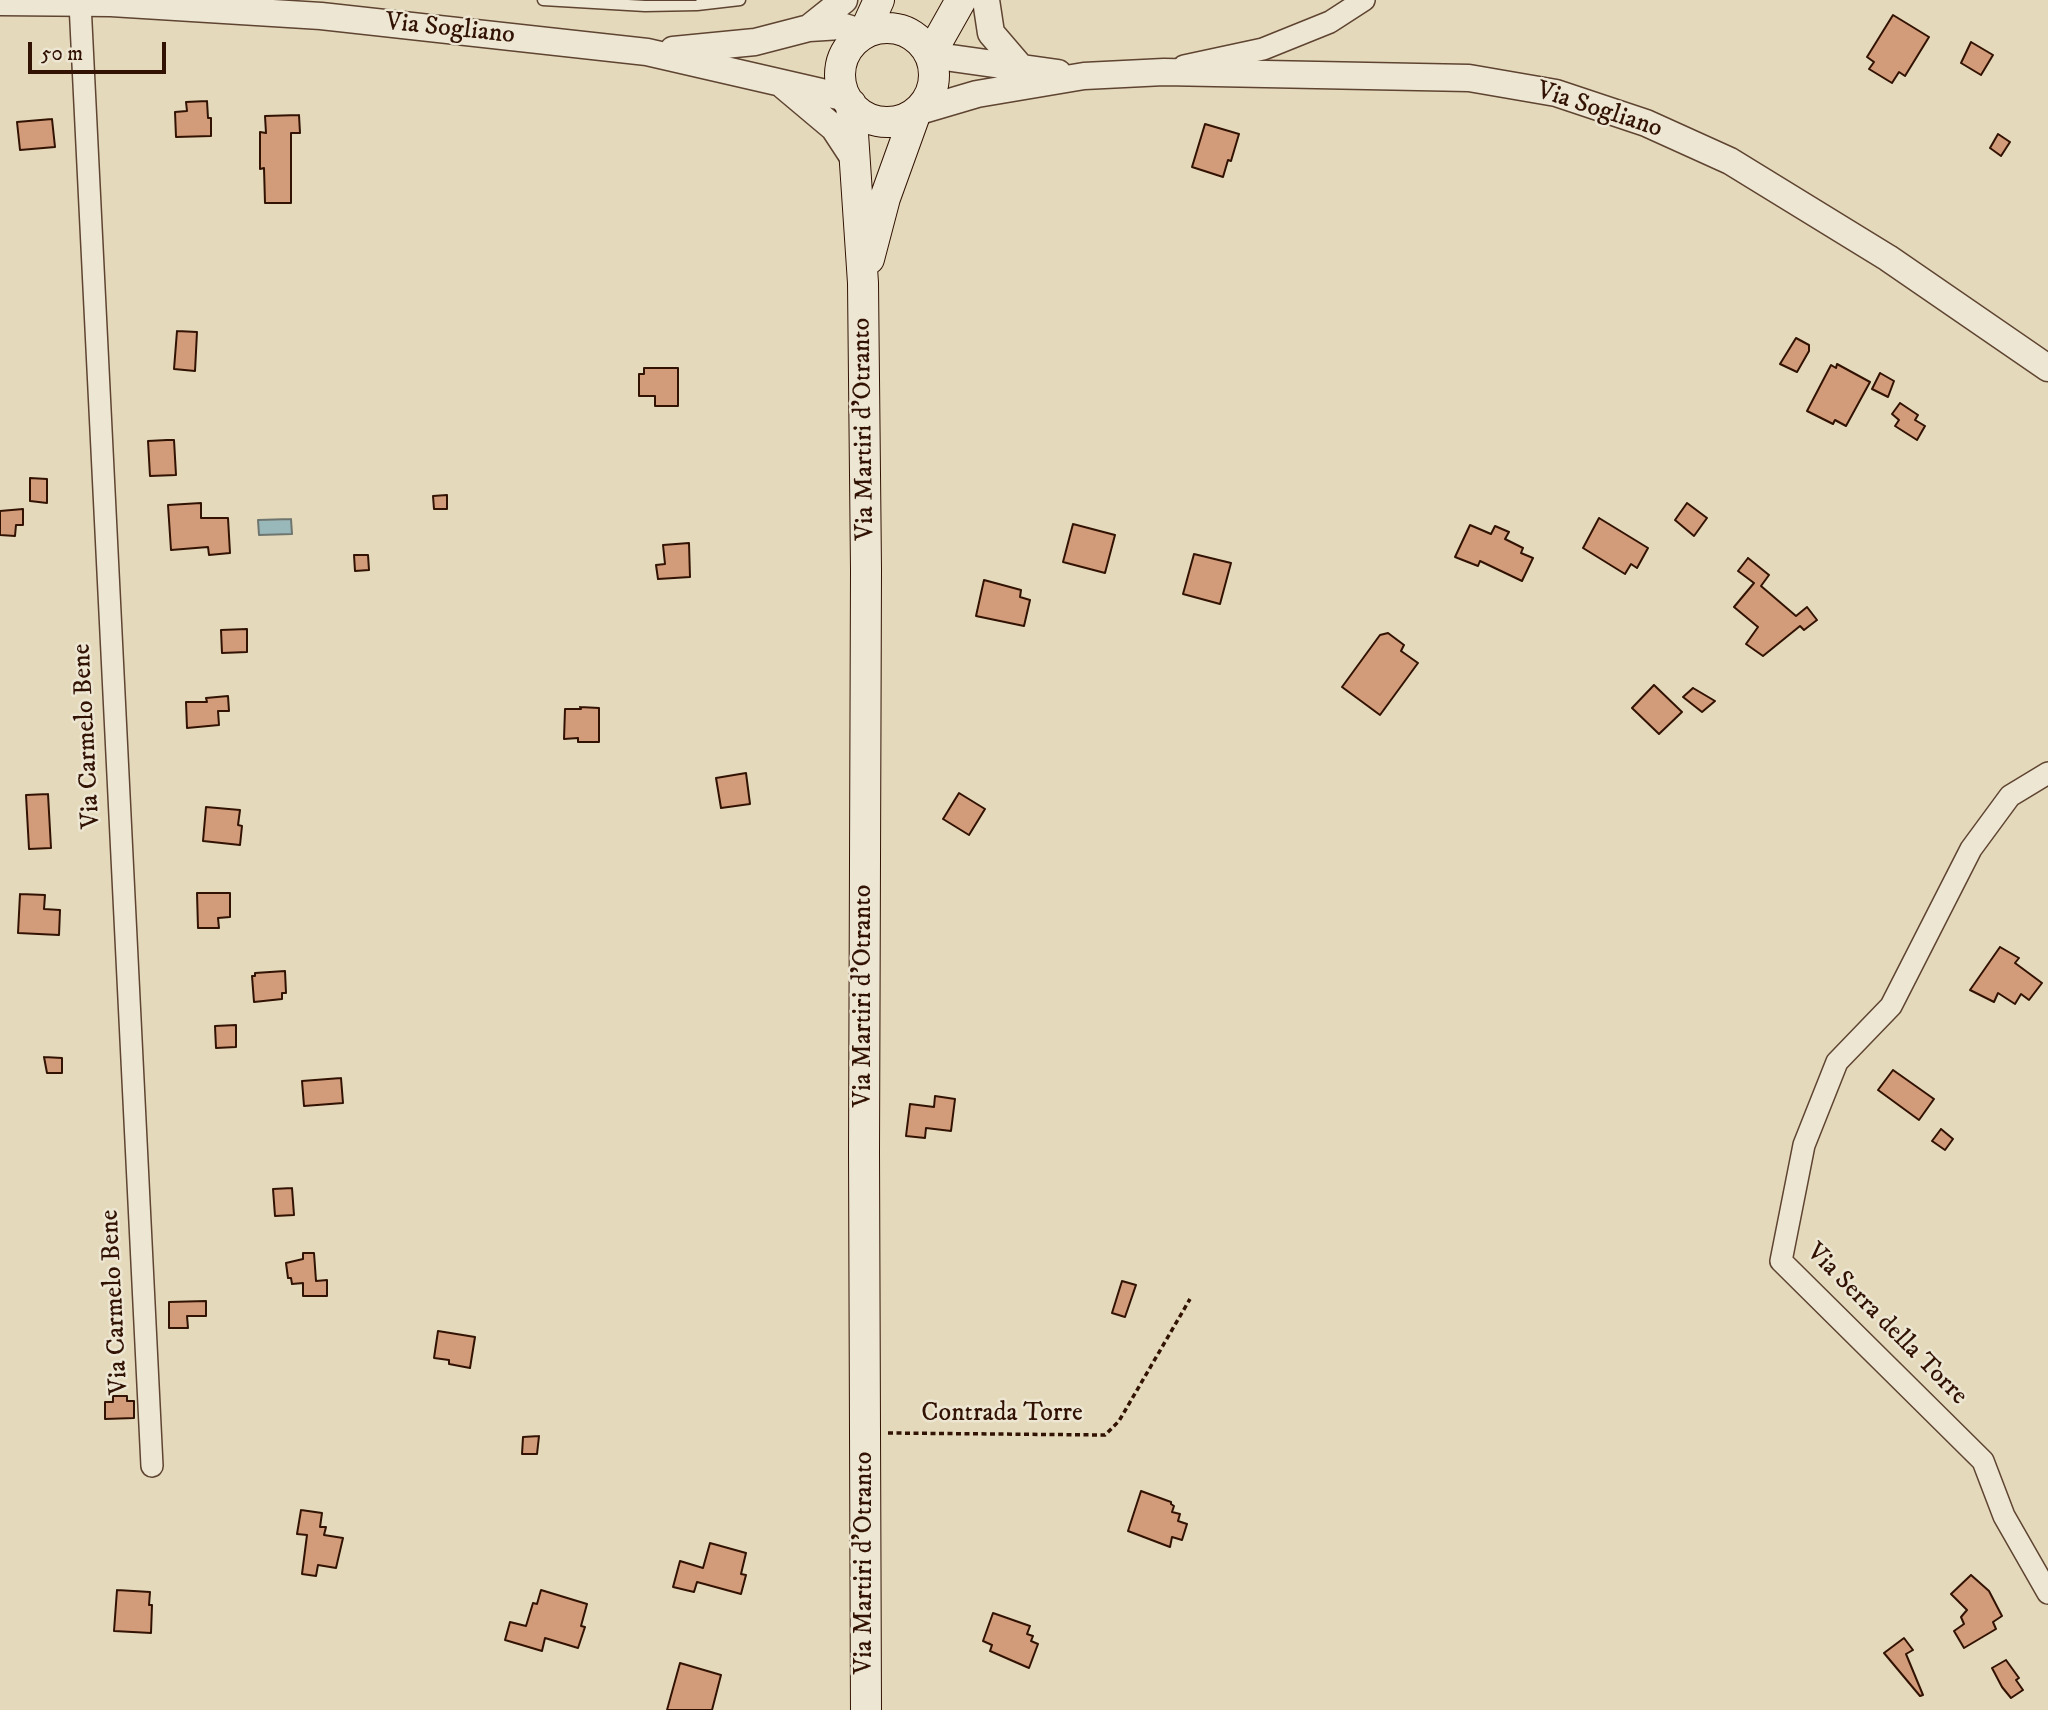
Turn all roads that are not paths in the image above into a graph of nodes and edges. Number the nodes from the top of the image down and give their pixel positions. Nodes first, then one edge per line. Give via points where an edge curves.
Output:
1 (543, 0) edge
2 (740, 0) edge
3 (844, 0) edge
4 (879, 0) edge
5 (961, 0) edge
6 (986, 0) edge
7 (1364, 0) edge
8 (0, 2) edge
9 (80, 3) junction
10 (809, 28) junction
11 (864, 33) junction
12 (647, 52) junction
13 (930, 55) junction
14 (1021, 68) junction
15 (1164, 72) junction
16 (1084, 76) junction
17 (777, 81) junction
18 (849, 101) junction
19 (916, 112) junction
20 (853, 157) junction
21 (863, 283) junction
22 (2048, 368) edge
23 (2048, 773) edge
24 (152, 1466) dead end
25 (2048, 1593) edge
26 (866, 1710) edge

1 - 2 lane via 645,6
3 - 10 street
4 - 11 main road
5 - 13 main road
6 - 14 street via 991,33
7 - 15 street via 1330,22 1263,49
8 - 9 street, Via Sogliano
9 - 12 street, Via Sogliano via 321,16
9 - 24 street, Via Carmelo Bene
10 - 11 street, Via Sogliano via 841,26
10 - 12 street, Via Sogliano via 755,43
11 - 13 main road, Via Sogliano via 887,28 909,33
11 - 18 main road via 852,43 840,73
12 - 17 street, Via Sogliano
13 - 14 street, Via Sogliano
13 - 19 main road via 933,86
14 - 16 street, Via Sogliano
15 - 16 street, Via Sogliano
15 - 22 street, Via Sogliano via 1469,78 1581,101 1646,123 1730,161 1888,258
16 - 19 street, Via Sogliano via 977,94
17 - 18 street, Via Sogliano
17 - 20 street, Via Sogliano via 834,128
18 - 19 main road, Via Sogliano via 873,120 888,122
18 - 20 main road, Via Martiri d'Otranto
19 - 21 main road, Via Martiri d'Otranto via 885,198
20 - 21 main road, Via Martiri d'Otranto
21 - 26 main road, Via Martiri d'Otranto
23 - 25 street, Via Serra della Torre via 2010,796 1971,849 1891,1006 1836,1062 1804,1145 1781,1261 1983,1461 2004,1516

